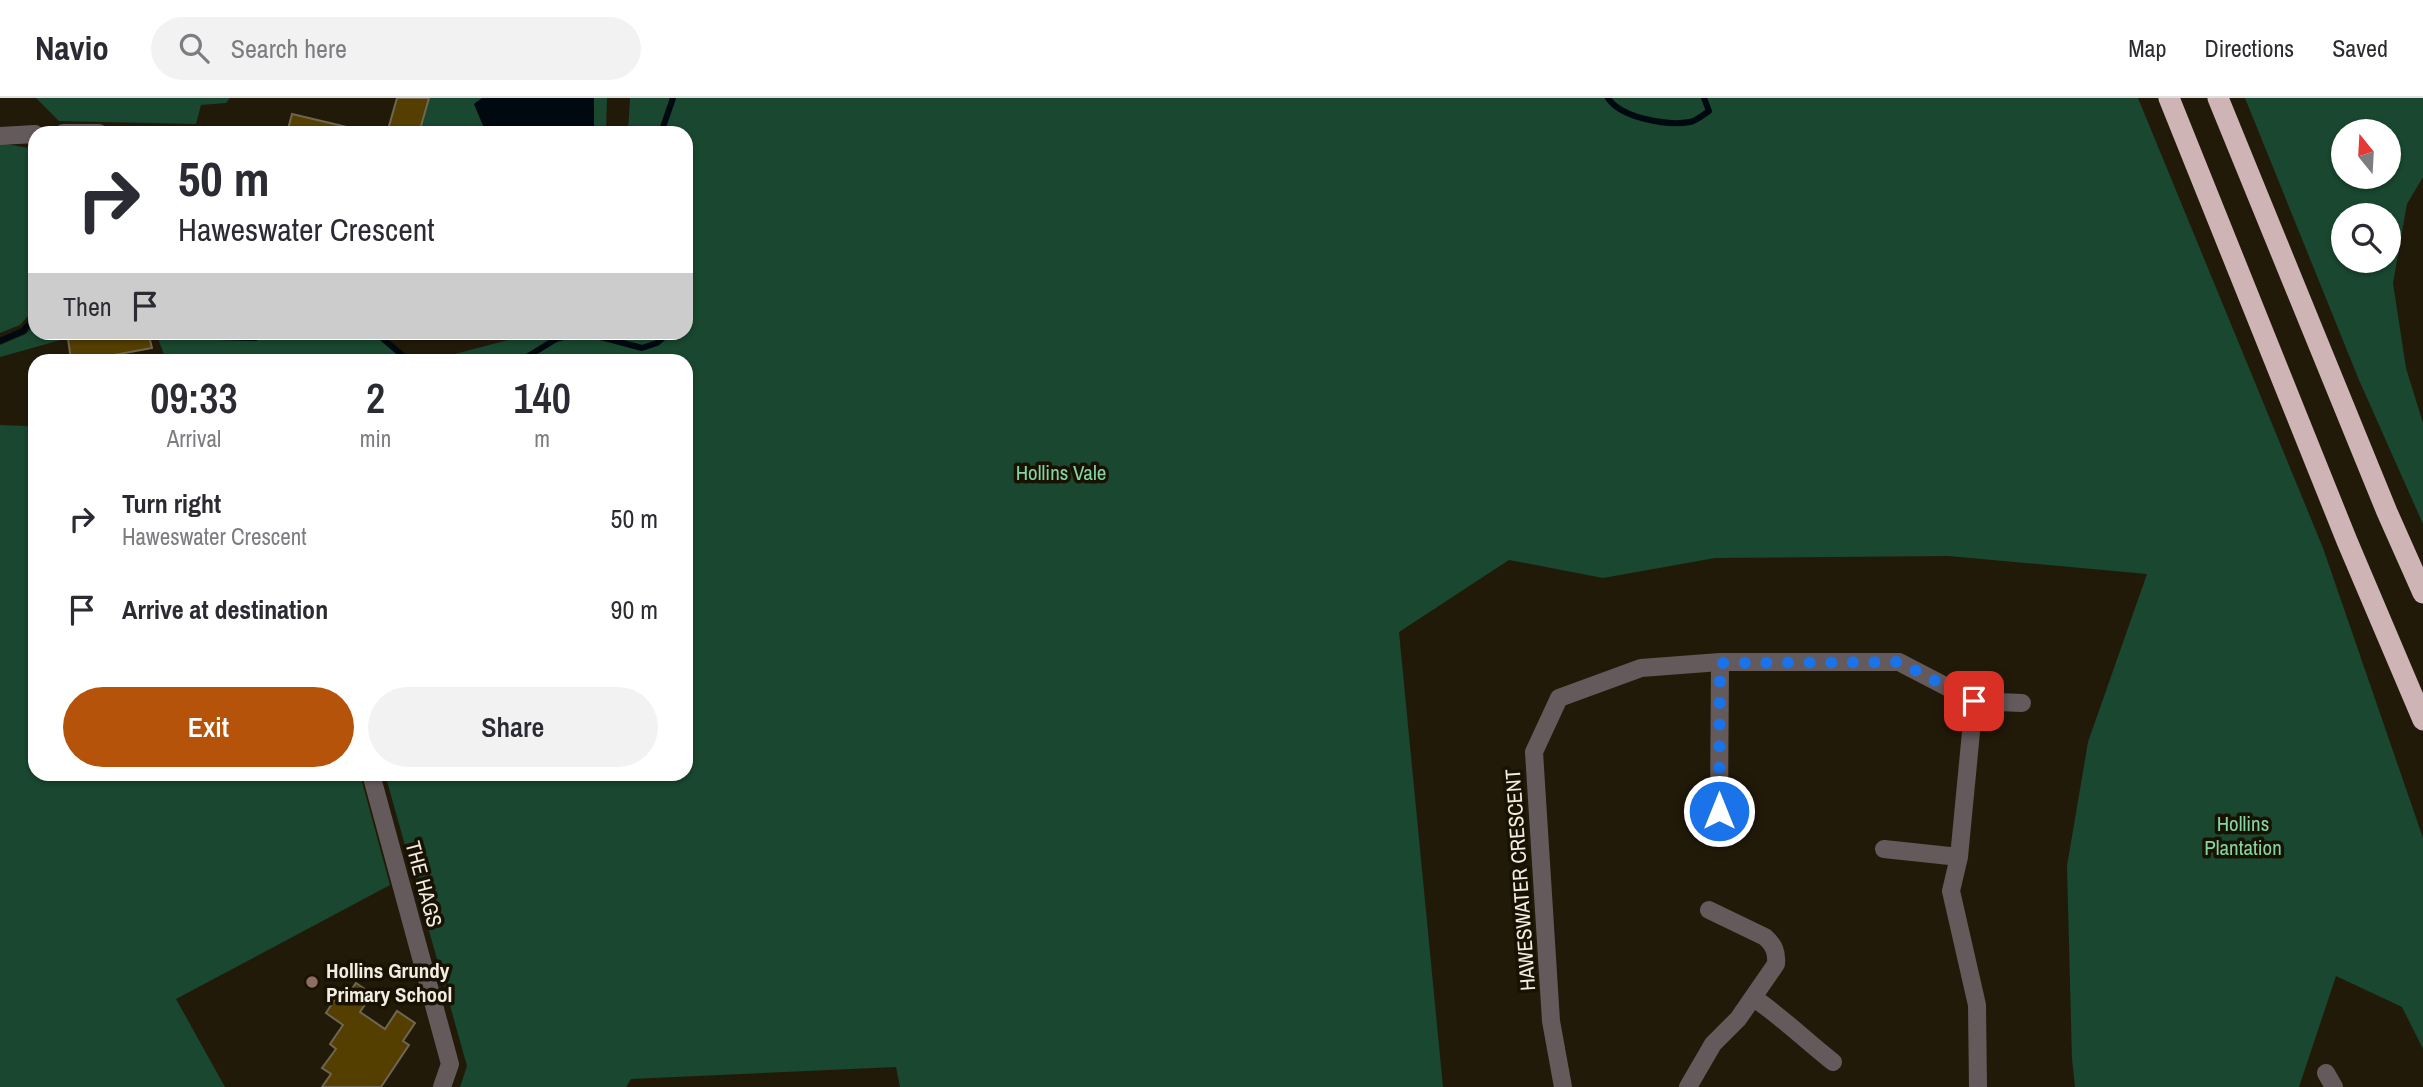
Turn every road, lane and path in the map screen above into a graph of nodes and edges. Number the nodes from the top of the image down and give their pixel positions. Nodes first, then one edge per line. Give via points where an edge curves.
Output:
1 (2169, 98) edge
2 (2218, 98) edge
3 (28, 134) edge
4 (0, 136) edge
5 (2423, 593) edge
6 (1720, 663) junction
7 (1974, 701) junction
8 (2022, 703) dead end
9 (2423, 720) edge
10 (373, 781) edge
11 (1719, 811) dead end
12 (1884, 849) dead end
13 (1959, 856) junction
14 (1709, 910) dead end
15 (1754, 998) junction
16 (1833, 1062) dead end
17 (442, 1087) edge
18 (1563, 1087) edge
19 (1688, 1087) edge
20 (1978, 1087) edge

1 - 9 highway
2 - 5 highway
3 - 4 street
6 - 7 street, HAWESWATER CRESCENT via 1899,662
6 - 11 street
6 - 18 street, HAWESWATER CRESCENT via 1641,668 1559,698 1534,752 1551,1021
7 - 8 street
7 - 13 street
10 - 17 street, THE HAGS via 450,1064
12 - 13 street
13 - 20 street via 1951,891 1977,1005
14 - 15 street via 1773,944 1776,964
15 - 16 street
15 - 19 street via 1713,1044

